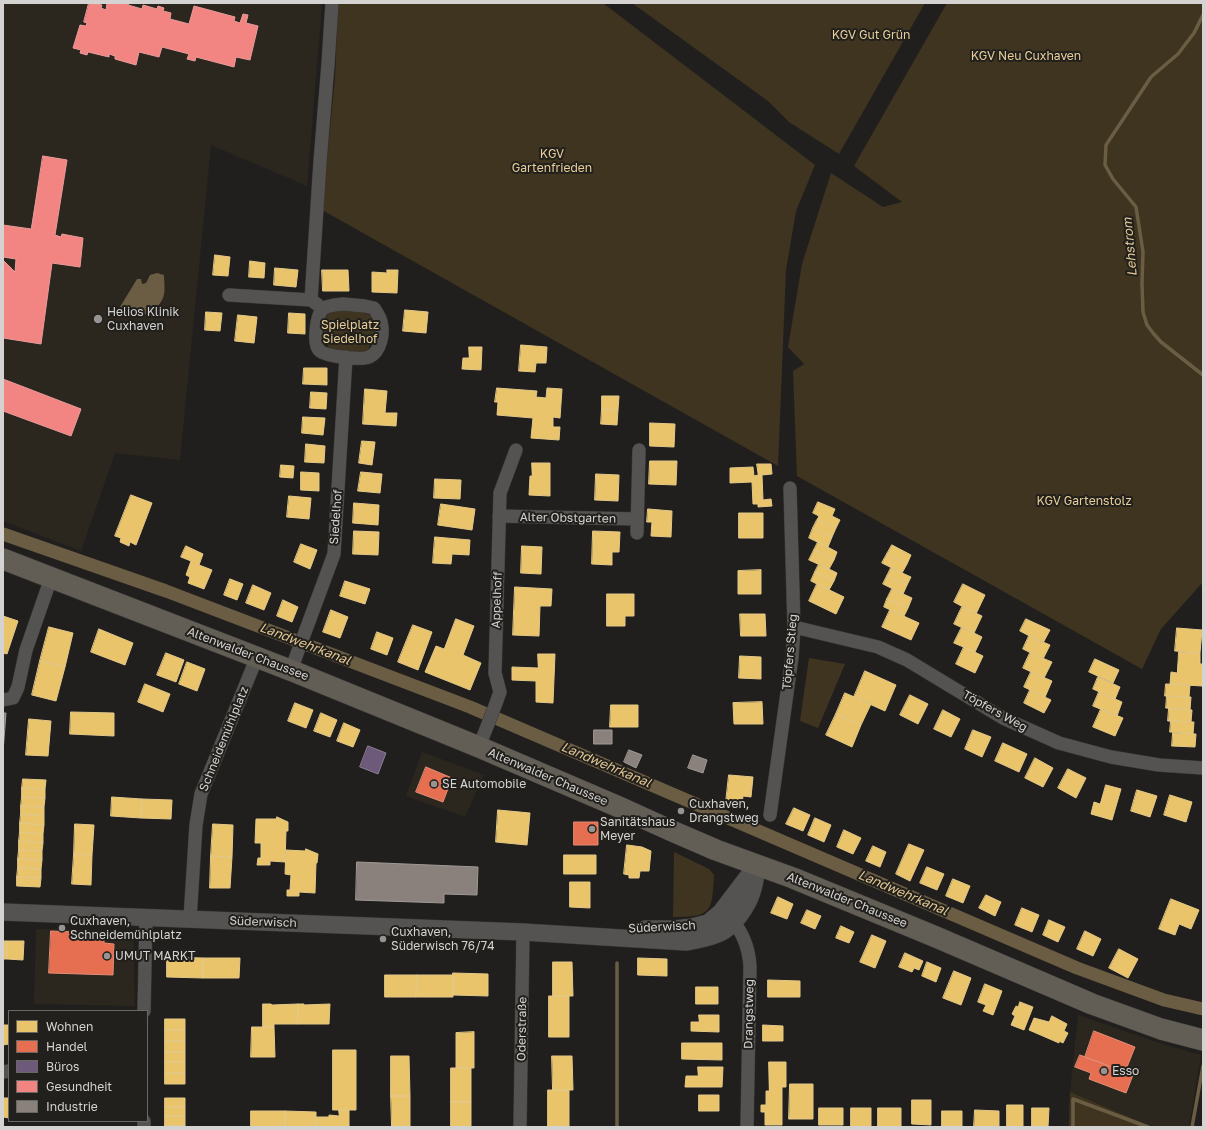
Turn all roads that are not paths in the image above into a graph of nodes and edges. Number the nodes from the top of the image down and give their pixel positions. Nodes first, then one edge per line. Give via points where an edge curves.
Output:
1 (332, 3) edge
2 (229, 295) dead end
3 (311, 300) junction
4 (322, 309) junction
5 (346, 357) junction
6 (516, 450) dead end
7 (640, 450) dead end
8 (790, 488) dead end
9 (499, 516) junction
10 (637, 519) junction
11 (637, 533) dead end
12 (3, 559) edge
13 (51, 578) junction
14 (794, 627) junction
15 (257, 657) junction
16 (294, 661) junction
17 (3, 700) edge
18 (478, 747) junction
19 (1203, 768) edge
20 (770, 816) dead end
21 (757, 865) junction
22 (3, 912) edge
23 (721, 912) junction
24 (146, 917) junction
25 (190, 919) junction
26 (734, 922) junction
27 (523, 932) junction
28 (144, 1010) edge
29 (1203, 1040) edge
30 (520, 1127) edge
31 (747, 1127) edge

1 - 3 street
2 - 3 street
3 - 4 street
4 - 5 street via 317,324 318,350 324,354
4 - 5 street via 343,304 374,308 382,323 379,347 375,353 368,357
5 - 16 street, Siedelhof via 334,554
6 - 9 street, Appelhoff via 500,493
7 - 10 street
8 - 14 street, Töpfers Stieg
9 - 10 street, Alter Obstgarten
9 - 18 street, Appelhoff via 495,673 500,692
10 - 11 street
12 - 13 main road, Altenwalder Chaussee
13 - 15 main road, Altenwalder Chaussee
13 - 17 street via 26,650 18,687 13,698
14 - 19 street, Töpfers Weg via 878,647 907,660 1003,718 1058,743 1112,757 1159,765
14 - 20 street, Töpfers Stieg
15 - 16 main road, Altenwalder Chaussee
15 - 25 street, Schneidemühlplatz via 202,794 196,826
16 - 18 main road, Altenwalder Chaussee
18 - 21 main road, Altenwalder Chaussee
21 - 23 street, Süderwisch
21 - 26 street, Süderwisch via 752,892
21 - 29 main road, Altenwalder Chaussee via 936,937 1092,1004 1161,1029
22 - 24 street, Süderwisch
23 - 26 street, Drangstweg
23 - 27 street, Süderwisch via 708,923 675,929
24 - 25 street, Süderwisch
24 - 28 street
25 - 27 street, Süderwisch
26 - 27 street, Süderwisch via 721,933 686,942
26 - 31 street, Drangstweg via 749,954 750,966
27 - 30 street, Oderstraße

